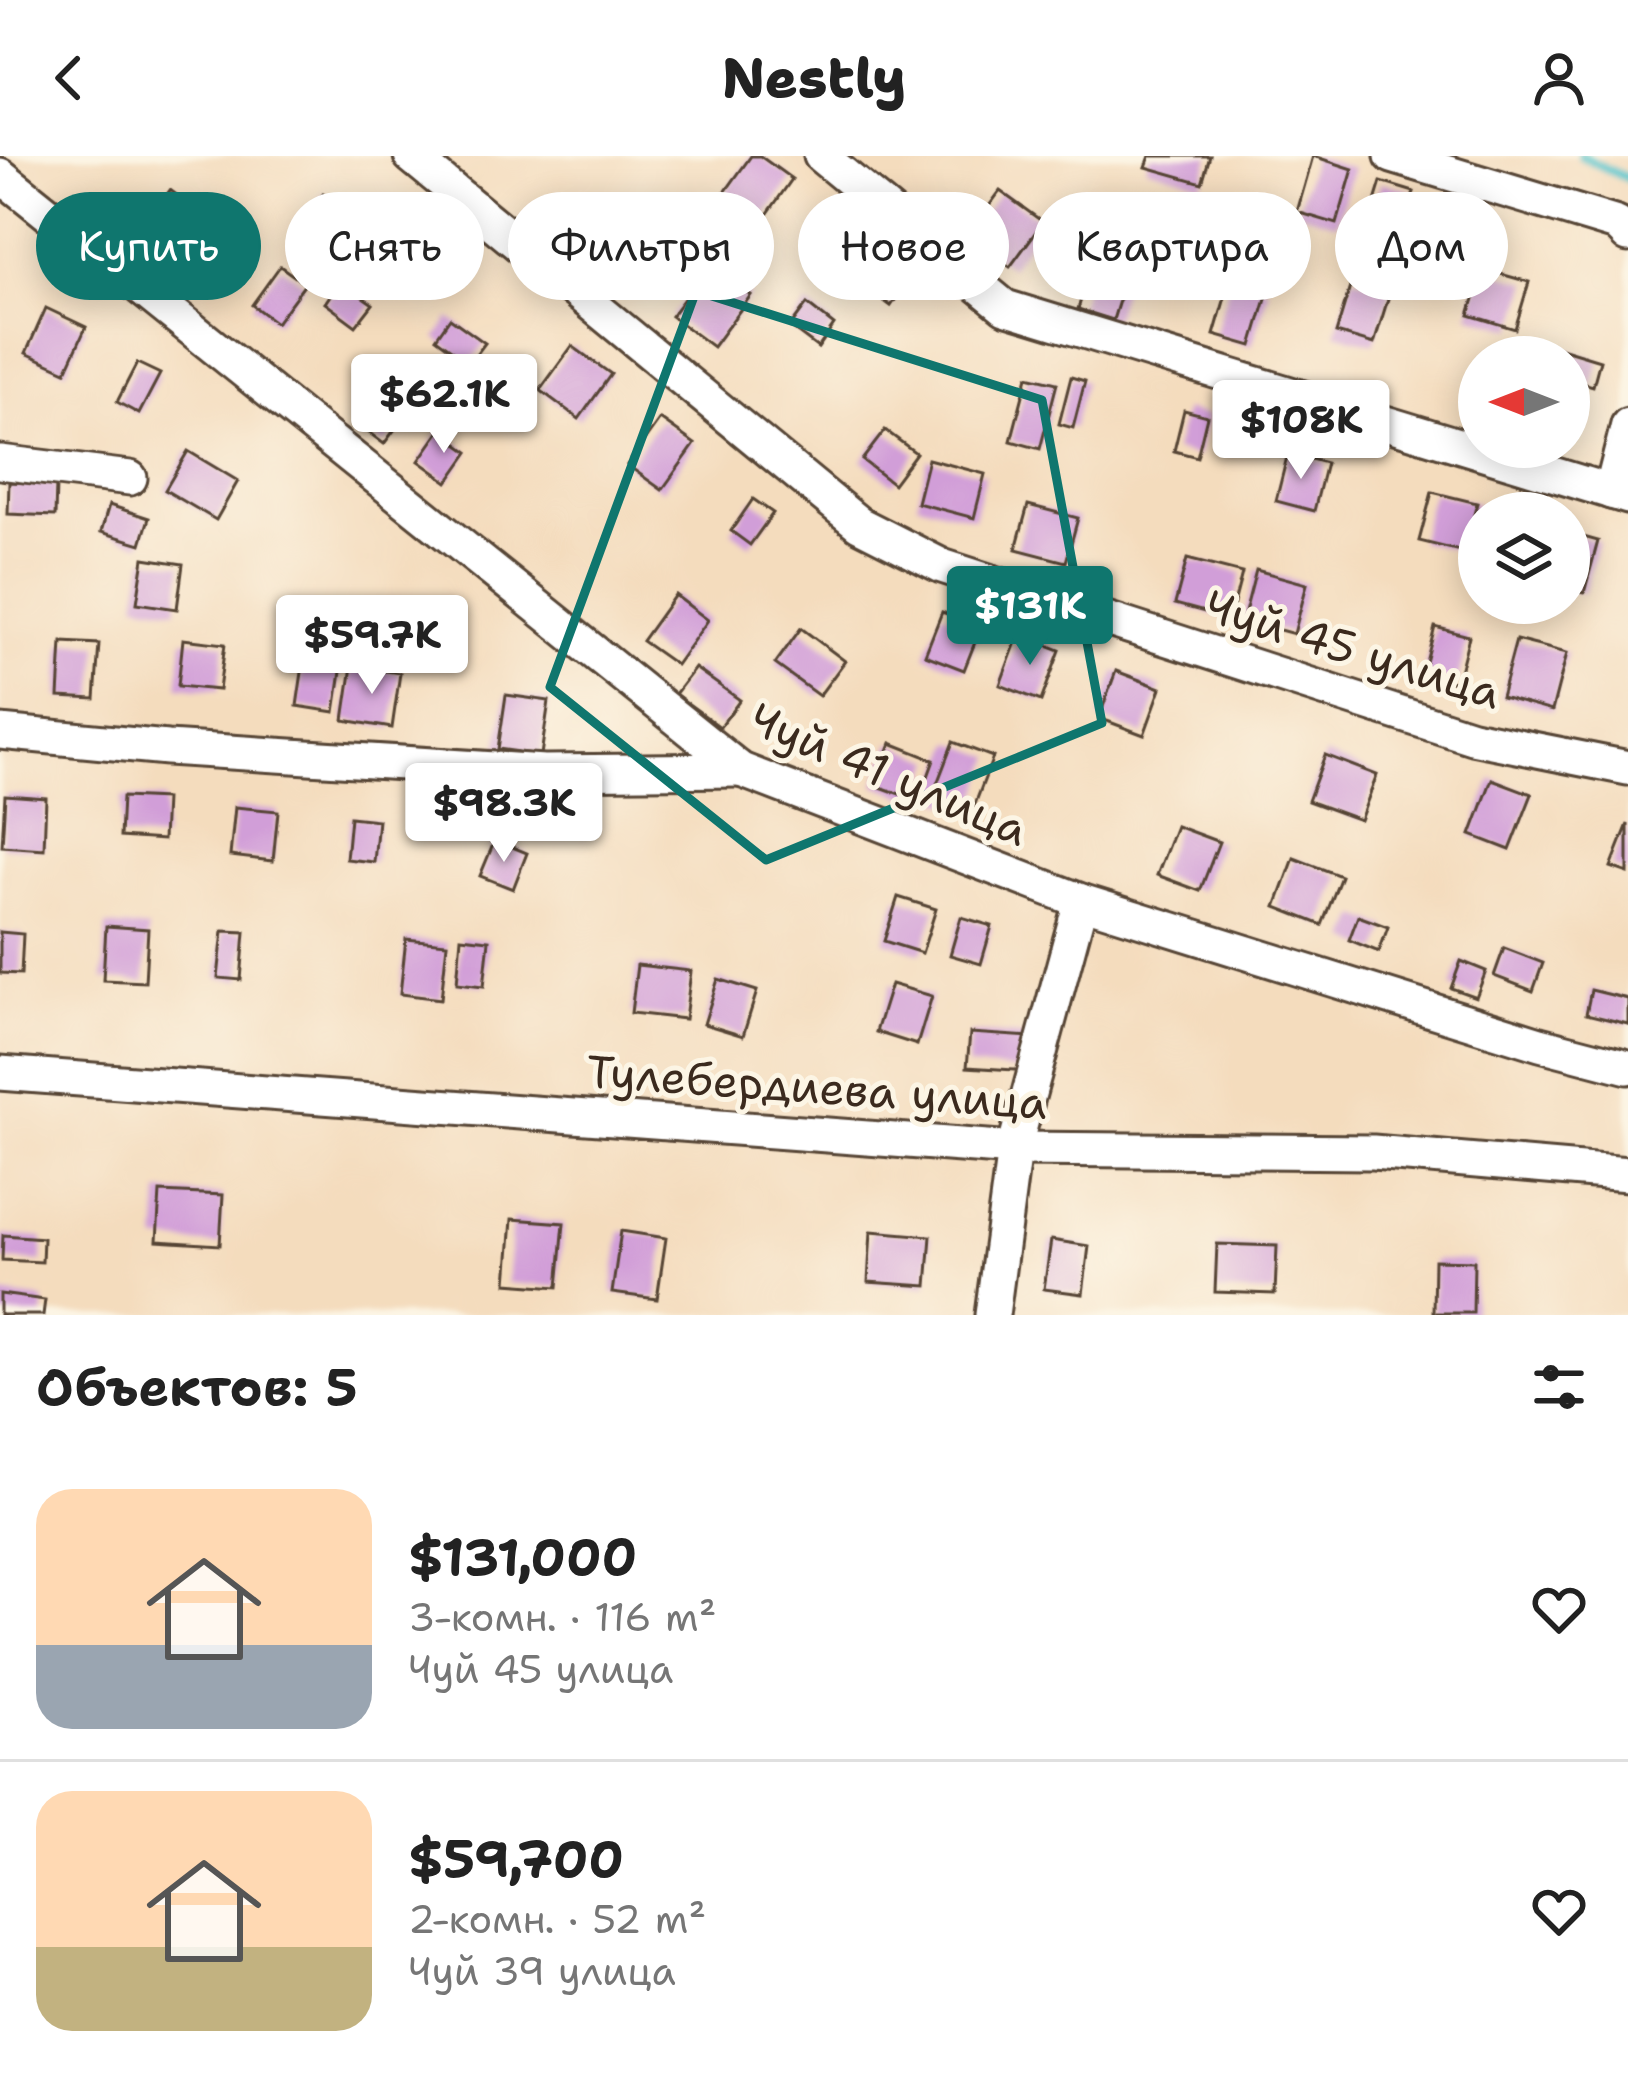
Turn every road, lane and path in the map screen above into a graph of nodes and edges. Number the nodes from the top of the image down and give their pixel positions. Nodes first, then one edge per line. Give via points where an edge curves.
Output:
1 (411, 156) edge
2 (820, 156) edge
3 (1392, 156) edge
4 (0, 176) edge
5 (1628, 235) edge
6 (1628, 424) edge
7 (0, 462) edge
8 (130, 478) dead end
9 (1620, 494) edge
10 (0, 732) edge
11 (1628, 768) edge
12 (741, 770) junction
13 (1081, 901) junction
14 (1628, 1067) edge
15 (0, 1072) edge
16 (1014, 1149) junction
17 (1628, 1174) edge
18 (992, 1315) edge

1 - 11 street, Чуй 45 улица via 859,524 942,566 1472,737
2 - 9 street via 1005,307
3 - 5 street via 1617,224
4 - 12 street, Чуй 41 улица
6 - 9 street
7 - 8 street
10 - 12 street via 544,772
12 - 13 street, Чуй 41 улица
13 - 14 street, Чуй 41 улица
13 - 16 street
15 - 16 street, Тулебердиева улица
16 - 17 street, Тулебердиева улица via 1373,1152
16 - 18 street

